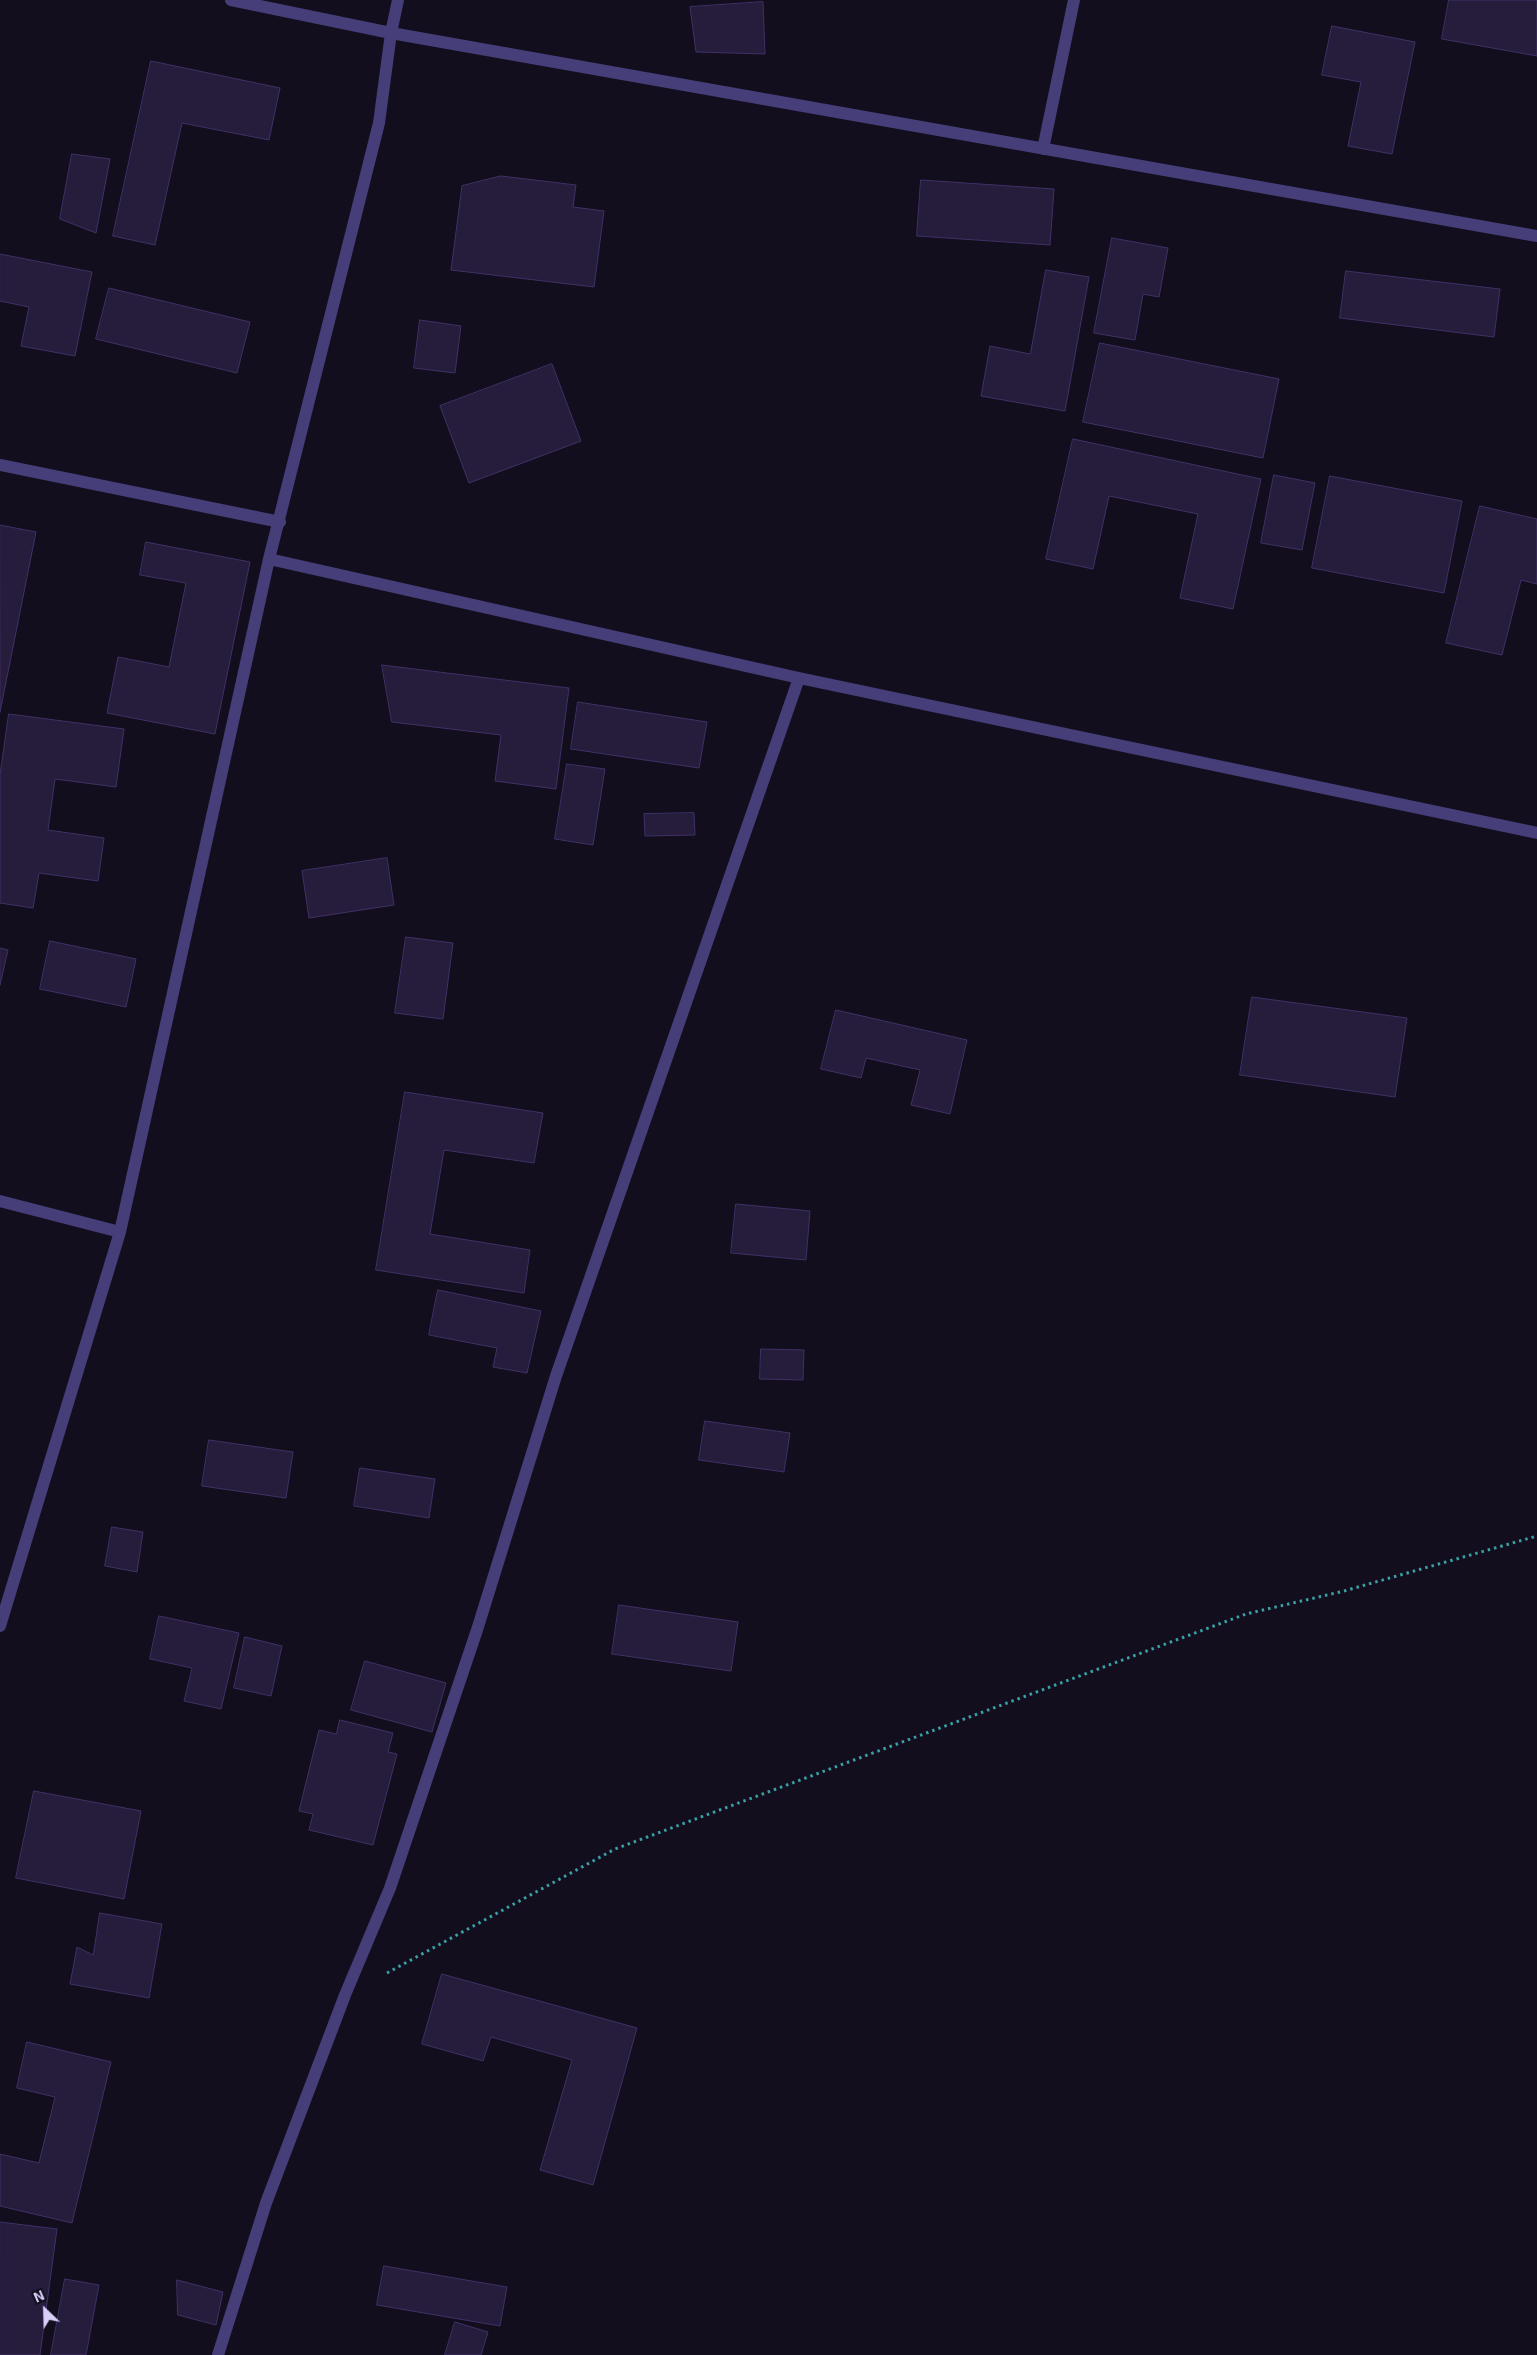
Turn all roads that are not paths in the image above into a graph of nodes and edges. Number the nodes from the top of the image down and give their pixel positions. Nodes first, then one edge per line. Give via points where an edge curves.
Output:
1 (231, 0) edge
2 (398, 0) edge
3 (1074, 0) edge
4 (391, 33) junction
5 (1043, 150) junction
6 (1537, 236) edge
7 (0, 465) edge
8 (280, 522) junction
9 (269, 559) junction
10 (799, 678) junction
11 (1537, 833) edge
12 (0, 1201) edge
13 (120, 1232) junction
14 (0, 1626) edge
15 (218, 2355) edge

1 - 4 street
2 - 4 street
3 - 5 street
4 - 5 street
4 - 8 street via 379,123
5 - 6 street
7 - 8 street
8 - 9 street
9 - 10 street
9 - 13 street
10 - 11 street
10 - 15 street via 556,1376 474,1639 390,1888 345,1995 266,2203
12 - 13 street
13 - 14 street

